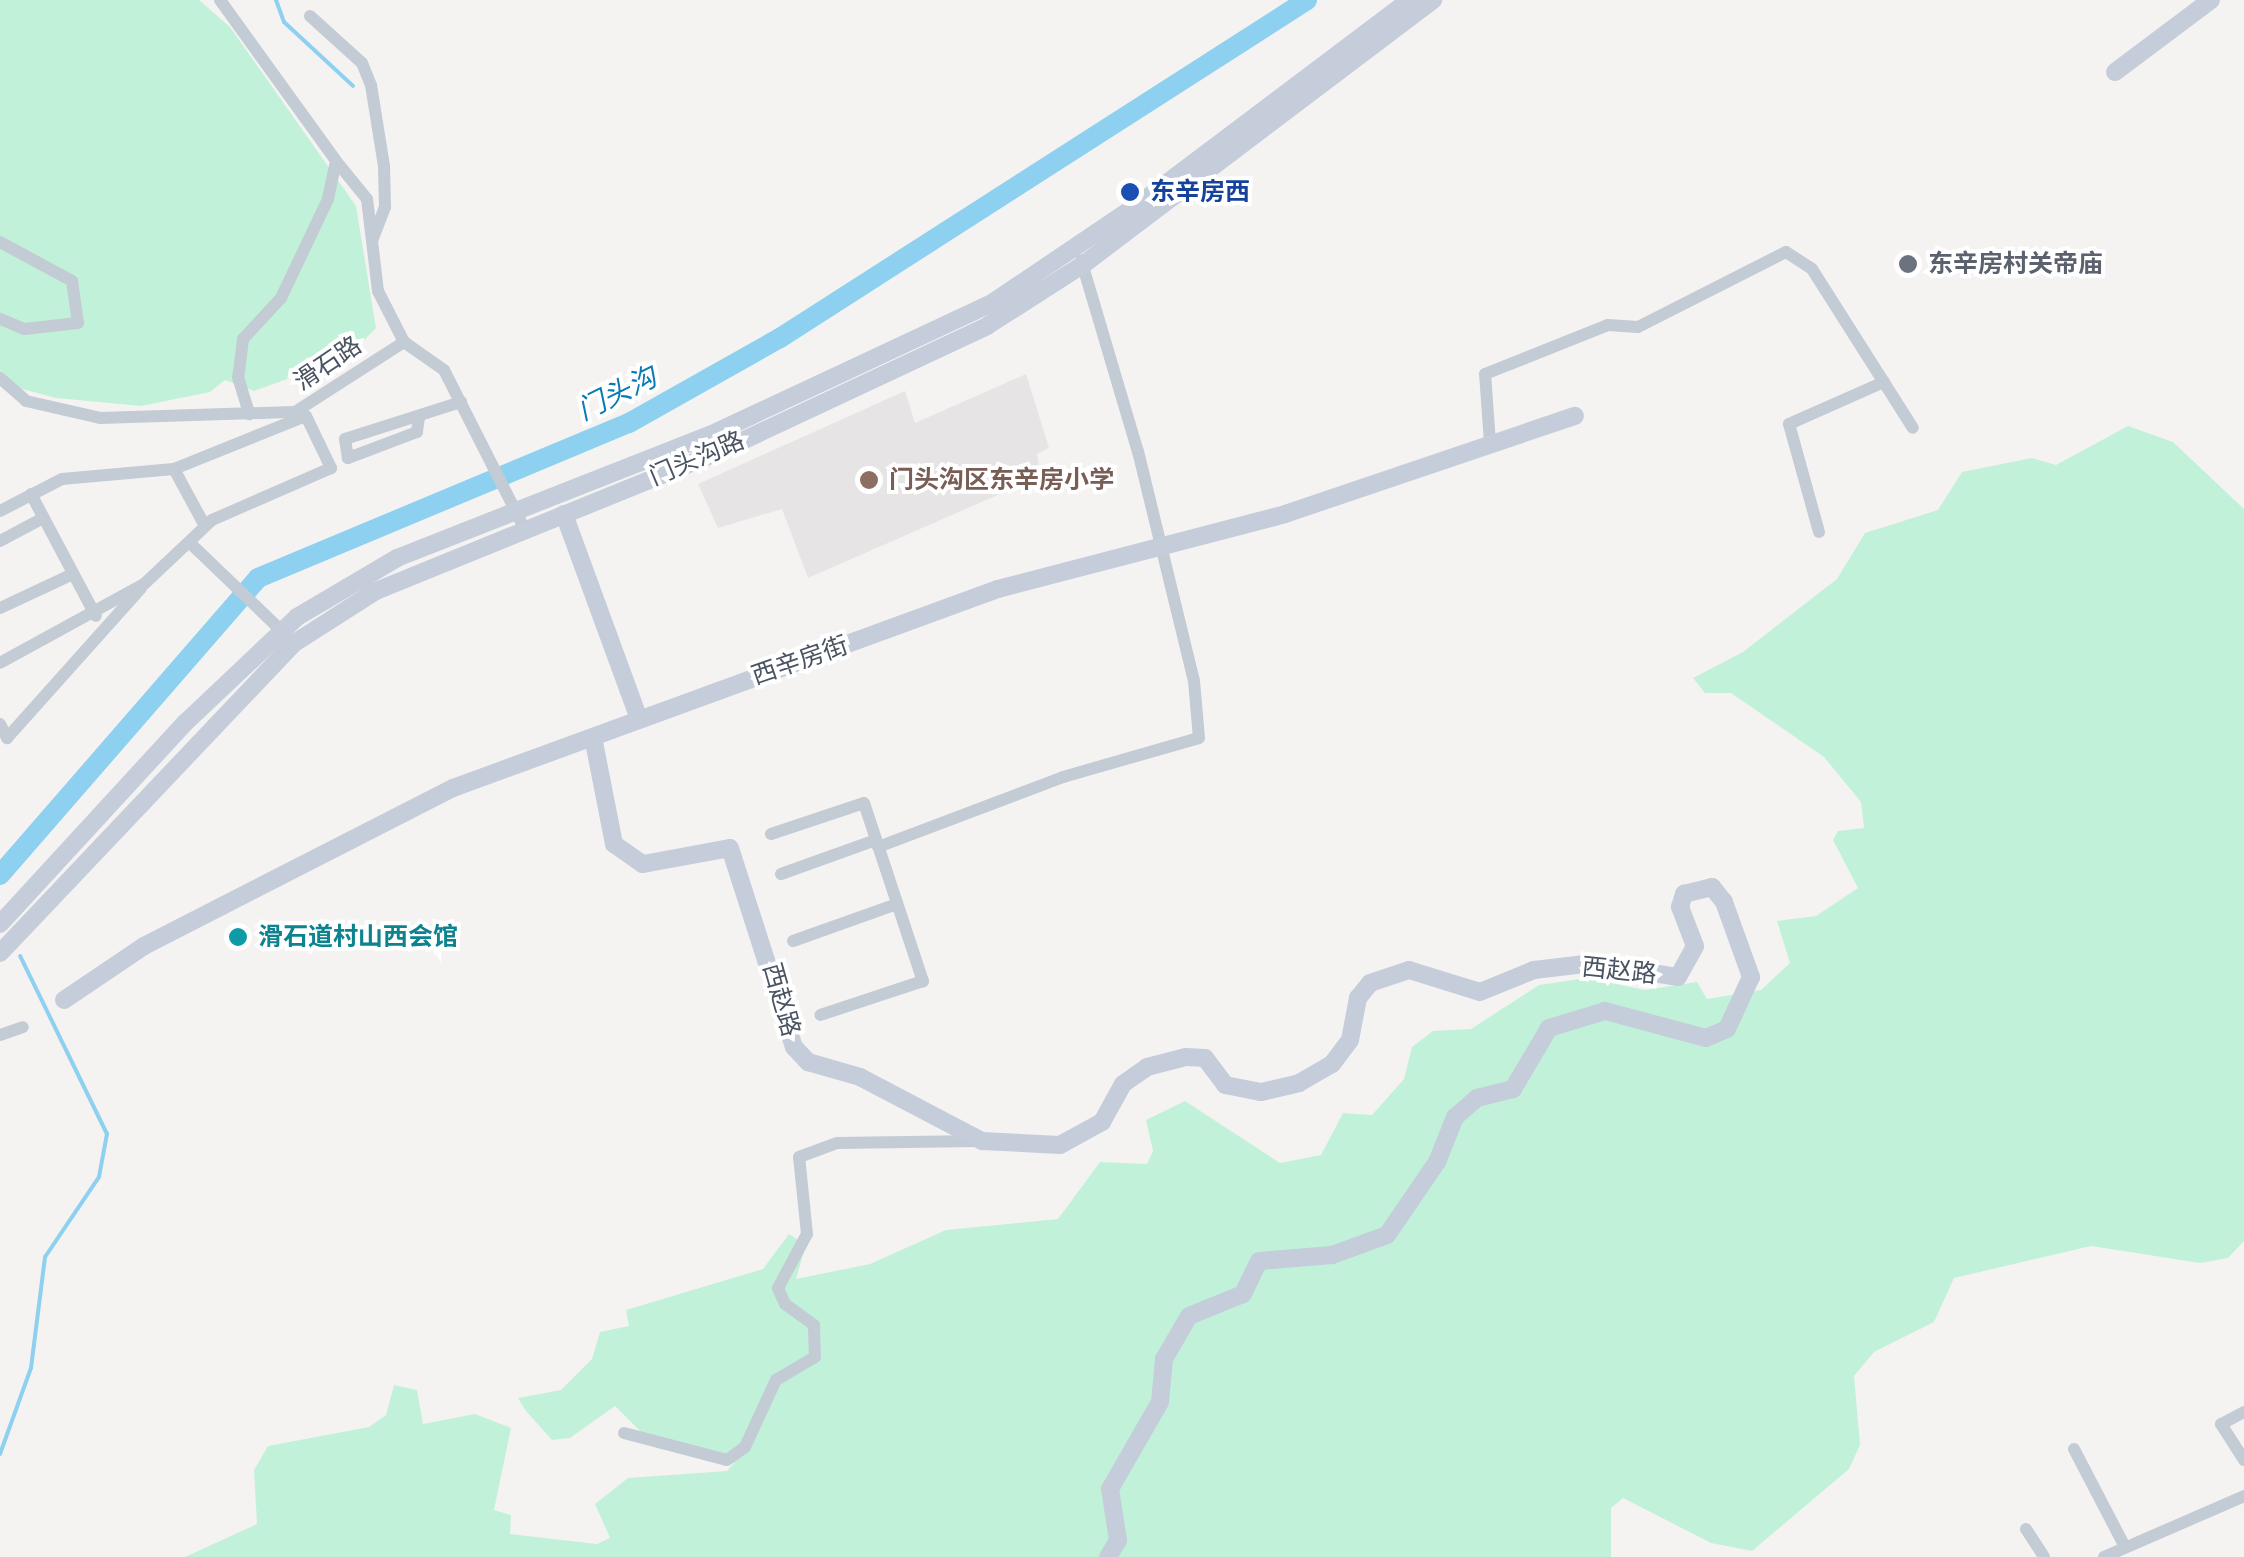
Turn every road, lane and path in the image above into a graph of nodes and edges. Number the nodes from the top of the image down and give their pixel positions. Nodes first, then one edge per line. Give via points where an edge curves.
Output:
1 (220, 0) edge
2 (1410, 0) edge
3 (1433, 0) edge
4 (2211, 0) edge
5 (310, 16) dead end
6 (2114, 72) dead end
7 (336, 161) junction
8 (373, 239) junction
9 (0, 242) edge
10 (1079, 257) junction
11 (0, 320) edge
12 (404, 342) junction
13 (0, 378) edge
14 (1884, 382) junction
15 (461, 402) junction
16 (249, 414) junction
17 (1575, 416) dead end
18 (419, 418) junction
19 (1913, 428) dead end
20 (1490, 443) junction
21 (174, 469) junction
22 (31, 494) junction
23 (0, 511) edge
24 (516, 511) junction
25 (564, 514) junction
26 (43, 518) junction
27 (205, 526) junction
28 (1820, 532) dead end
29 (0, 541) edge
30 (188, 542) junction
31 (1161, 545) junction
32 (73, 574) junction
33 (144, 584) junction
34 (0, 608) edge
35 (93, 610) junction
36 (104, 630) junction
37 (288, 637) junction
38 (0, 663) edge
39 (638, 720) junction
40 (0, 724) edge
41 (594, 737) junction
42 (4, 743) edge
43 (770, 834) dead end
44 (877, 843) junction
45 (781, 874) dead end
46 (897, 904) junction
47 (0, 924) edge
48 (793, 941) dead end
49 (0, 953) edge
50 (64, 1000) dead end
51 (820, 1015) dead end
52 (23, 1026) dead end
53 (0, 1035) edge
54 (982, 1141) junction
55 (2244, 1412) edge
56 (624, 1432) dead end
57 (2074, 1448) dead end
58 (2244, 1460) edge
59 (2244, 1496) edge
60 (2026, 1529) dead end
61 (2124, 1545) junction
62 (1108, 1557) edge
63 (2044, 1557) edge
64 (2104, 1557) edge

1 - 7 street
2 - 10 street, 门头沟路
3 - 10 street, 门头沟路
4 - 6 street
5 - 8 street via 362,63 371,85 384,180
7 - 8 street via 367,199
7 - 16 street via 328,199 281,298 243,339 238,377
8 - 12 street via 378,291
9 - 11 street via 72,280 78,323 24,330
10 - 24 street, 门头沟路 via 863,368
10 - 25 street, 门头沟路 via 987,326 725,449
10 - 31 street
12 - 15 street via 444,370
12 - 16 street, 滑石路 via 296,412
13 - 16 street, 滑石路 via 26,401 58,412
14 - 19 street
14 - 20 street via 1812,269 1786,252 1638,328 1608,325 1485,374
14 - 28 street via 1789,424
15 - 18 street
15 - 24 street
17 - 20 street, 西辛房街
18 - 18 street via 409,414 346,439 348,458 416,432
20 - 31 street, 西辛房街 via 1285,514
21 - 22 street via 90,474
21 - 27 street
21 - 27 street via 306,416 331,468
22 - 23 street
22 - 26 street
24 - 25 street, 门头沟路
24 - 37 street, 门头沟路
25 - 39 street
26 - 29 street
26 - 32 street
27 - 30 street
30 - 33 street
30 - 37 street
31 - 39 street, 西辛房街 via 998,589
31 - 44 street via 1194,681 1199,738 1063,777
32 - 34 street
32 - 35 street
33 - 35 street
33 - 36 street
35 - 36 street
35 - 38 street
36 - 42 street
37 - 47 street, 门头沟路
37 - 49 street, 门头沟路
39 - 41 street, 西辛房街
40 - 42 street
41 - 50 street, 西辛房街 via 406,810 144,946
41 - 54 street, 西赵路 via 614,844 643,864 730,848 794,1048 808,1062 860,1077
43 - 44 street via 864,803
44 - 45 street
44 - 46 street
46 - 48 street
46 - 51 street via 923,982
52 - 53 street
54 - 56 street via 837,1143 799,1158 807,1234 778,1288 785,1304 814,1325 815,1357 776,1380 745,1448 727,1460
54 - 62 street, 西赵路 via 1060,1145 1102,1122 1122,1084 1147,1067 1186,1057 1205,1058 1225,1085 1262,1092 1299,1083 1332,1064 1350,1040 1358,998 1370,983 1410,970 1480,992 1534,970 1594,963 1678,977 1695,946 1680,907 1698,885 1724,902 1750,977 1726,1029 1706,1038 1606,1011 1548,1028 1513,1089 1477,1098 1455,1117 1437,1162 1387,1235 1332,1256 1259,1261 1243,1294 1189,1316 1164,1360 1160,1402 1110,1489 1118,1540
55 - 58 street via 2220,1424
57 - 61 street
59 - 61 street
60 - 63 street
61 - 64 street

